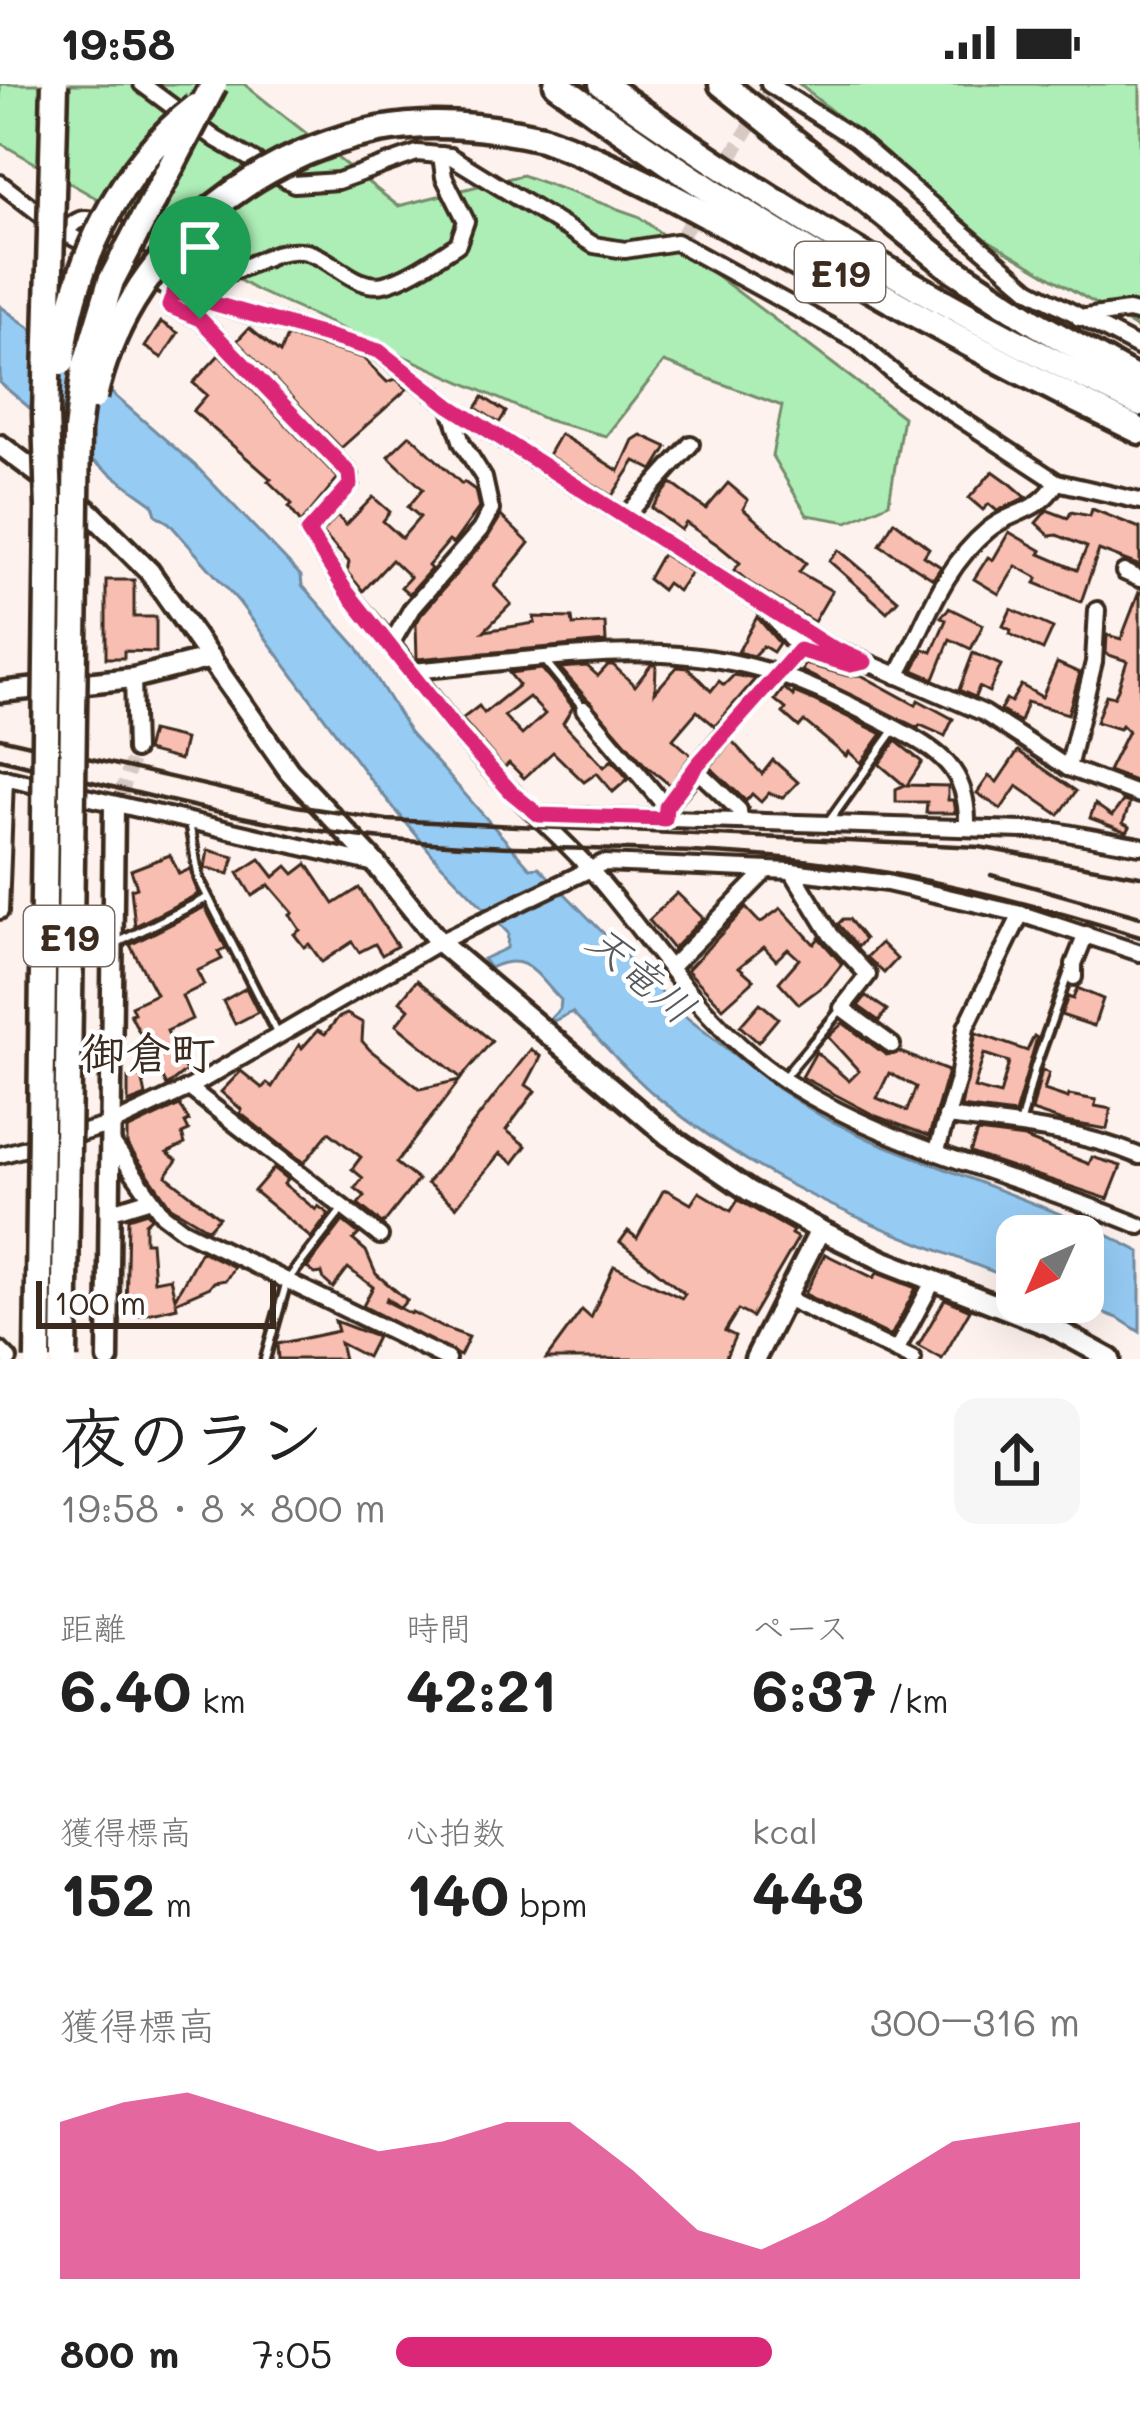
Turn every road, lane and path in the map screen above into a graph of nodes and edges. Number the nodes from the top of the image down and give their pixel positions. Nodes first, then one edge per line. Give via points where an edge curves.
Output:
1 (55, 84) edge
2 (142, 84) edge
3 (557, 84) edge
4 (602, 84) edge
5 (722, 84) edge
6 (222, 85) edge
7 (771, 90) edge
8 (440, 155) junction
9 (0, 182) edge
10 (65, 233) junction
11 (174, 292) junction
12 (1140, 314) edge
13 (1079, 318) junction
14 (1140, 348) edge
15 (1140, 382) edge
16 (1140, 404) edge
17 (450, 406) junction
18 (1140, 431) edge
19 (1140, 443) edge
20 (691, 444) dead end
21 (0, 445) edge
22 (1057, 482) junction
23 (1140, 501) edge
24 (50, 508) junction
25 (75, 512) junction
26 (625, 517) junction
27 (1124, 572) dead end
28 (1140, 579) edge
29 (766, 607) junction
30 (1097, 610) dead end
31 (391, 644) junction
32 (799, 650) junction
33 (212, 658) junction
34 (542, 658) junction
35 (865, 662) junction
36 (412, 671) junction
37 (776, 675) junction
38 (897, 676) junction
39 (133, 678) junction
40 (0, 692) edge
41 (584, 709) joint
42 (896, 729) junction
43 (135, 750) tunnel mouth
44 (1068, 768) junction
45 (698, 770) junction
46 (2, 777) edge
47 (1140, 795) edge
48 (118, 801) junction
49 (666, 813) junction
50 (539, 815) junction
51 (740, 821) junction
52 (189, 822) junction
53 (829, 824) junction
54 (967, 827) junction
55 (1140, 846) edge
56 (376, 864) junction
57 (583, 870) junction
58 (767, 870) junction
59 (792, 871) junction
60 (207, 898) junction
61 (0, 911) edge
62 (1021, 914) junction
63 (1086, 934) junction
64 (447, 939) junction
65 (113, 944) junction
66 (1140, 953) edge
67 (672, 966) junction
68 (1074, 970) joint
69 (842, 1008) junction
70 (279, 1036) junction
71 (892, 1045) dead end
72 (782, 1079) junction
73 (189, 1088) junction
74 (946, 1117) junction
75 (1020, 1126) junction
76 (113, 1134) junction
77 (937, 1150) junction
78 (0, 1155) edge
79 (1140, 1156) edge
80 (151, 1198) junction
81 (343, 1208) junction
82 (112, 1210) junction
83 (1140, 1226) edge
84 (820, 1230) junction
85 (380, 1236) dead end
86 (934, 1280) junction
87 (287, 1281) junction
88 (786, 1298) junction
89 (0, 1349) edge
90 (896, 1351) junction
91 (10, 1359) edge
92 (38, 1359) edge
93 (64, 1359) edge
94 (108, 1359) edge
95 (265, 1359) edge
96 (447, 1359) edge
97 (755, 1359) edge
98 (913, 1359) edge
99 (1110, 1359) edge

1 - 24 highway, bridge
2 - 8 street via 293,184
3 - 18 highway, E19 via 844,274
4 - 16 highway, E19 via 856,253
5 - 15 highway via 950,267
6 - 24 highway, bridge via 136,170 82,273 63,348
6 - 25 highway, bridge via 125,250 101,309 85,367
7 - 13 street via 855,140 988,257
8 - 10 street via 466,221 458,244 384,284 364,283 297,250 217,276 88,219
8 - 22 street via 594,244 625,250 679,238 857,341 903,381
9 - 10 street
10 - 11 street
11 - 17 street via 379,351
11 - 31 street via 169,306 200,319 349,473 350,485 308,532
12 - 13 street
13 - 14 street
17 - 26 street
17 - 31 street via 491,510
19 - 25 highway, bridge via 581,152 464,125 381,130 307,151 242,187 151,275 109,348
20 - 26 street
21 - 33 street via 121,540
22 - 23 street
22 - 38 street via 1033,509 991,528 947,574
24 - 92 highway, E19, bridge
25 - 93 highway, E19, bridge
26 - 29 street
27 - 28 street
29 - 32 street
29 - 35 street
30 - 44 street via 1094,662
31 - 36 street
32 - 35 street
32 - 37 street
33 - 39 street
33 - 56 street via 289,771
34 - 36 street
34 - 37 street via 655,654
34 - 41 lane
35 - 38 street
36 - 50 street via 456,730
37 - 42 street
37 - 45 street
38 - 44 street via 984,713
39 - 40 street
39 - 43 street
41 - 49 street
42 - 53 lane
42 - 54 street via 959,776
44 - 47 street
45 - 49 street
45 - 51 street via 739,810
46 - 48 street
46 - 61 street
48 - 52 street
48 - 65 street
49 - 50 street
49 - 51 street
50 - 57 street
51 - 53 street
52 - 56 street
52 - 60 lane
53 - 54 street
54 - 55 street
56 - 64 street
57 - 58 street via 603,863
57 - 64 street
57 - 67 street
58 - 59 street
58 - 67 street
59 - 62 street
59 - 69 street via 831,935 868,975
60 - 65 lane
60 - 70 lane
62 - 63 street
62 - 74 street via 966,1027
63 - 66 street
63 - 68 street
64 - 70 street
64 - 84 street via 696,1158
65 - 76 street
67 - 72 street via 691,997
68 - 75 lane
69 - 71 street
69 - 72 lane
70 - 73 street
72 - 77 street via 846,1116
73 - 76 street
73 - 81 street
74 - 75 street
74 - 77 street
75 - 79 street
76 - 78 street
76 - 80 street
76 - 82 street
77 - 83 street
80 - 82 street
80 - 87 street via 182,1230
81 - 85 street
81 - 87 lane
82 - 94 street
84 - 86 street
84 - 88 street
86 - 90 street
86 - 99 street via 1050,1325
87 - 95 lane
87 - 96 street
88 - 90 street
88 - 97 street
89 - 91 street
90 - 98 street

